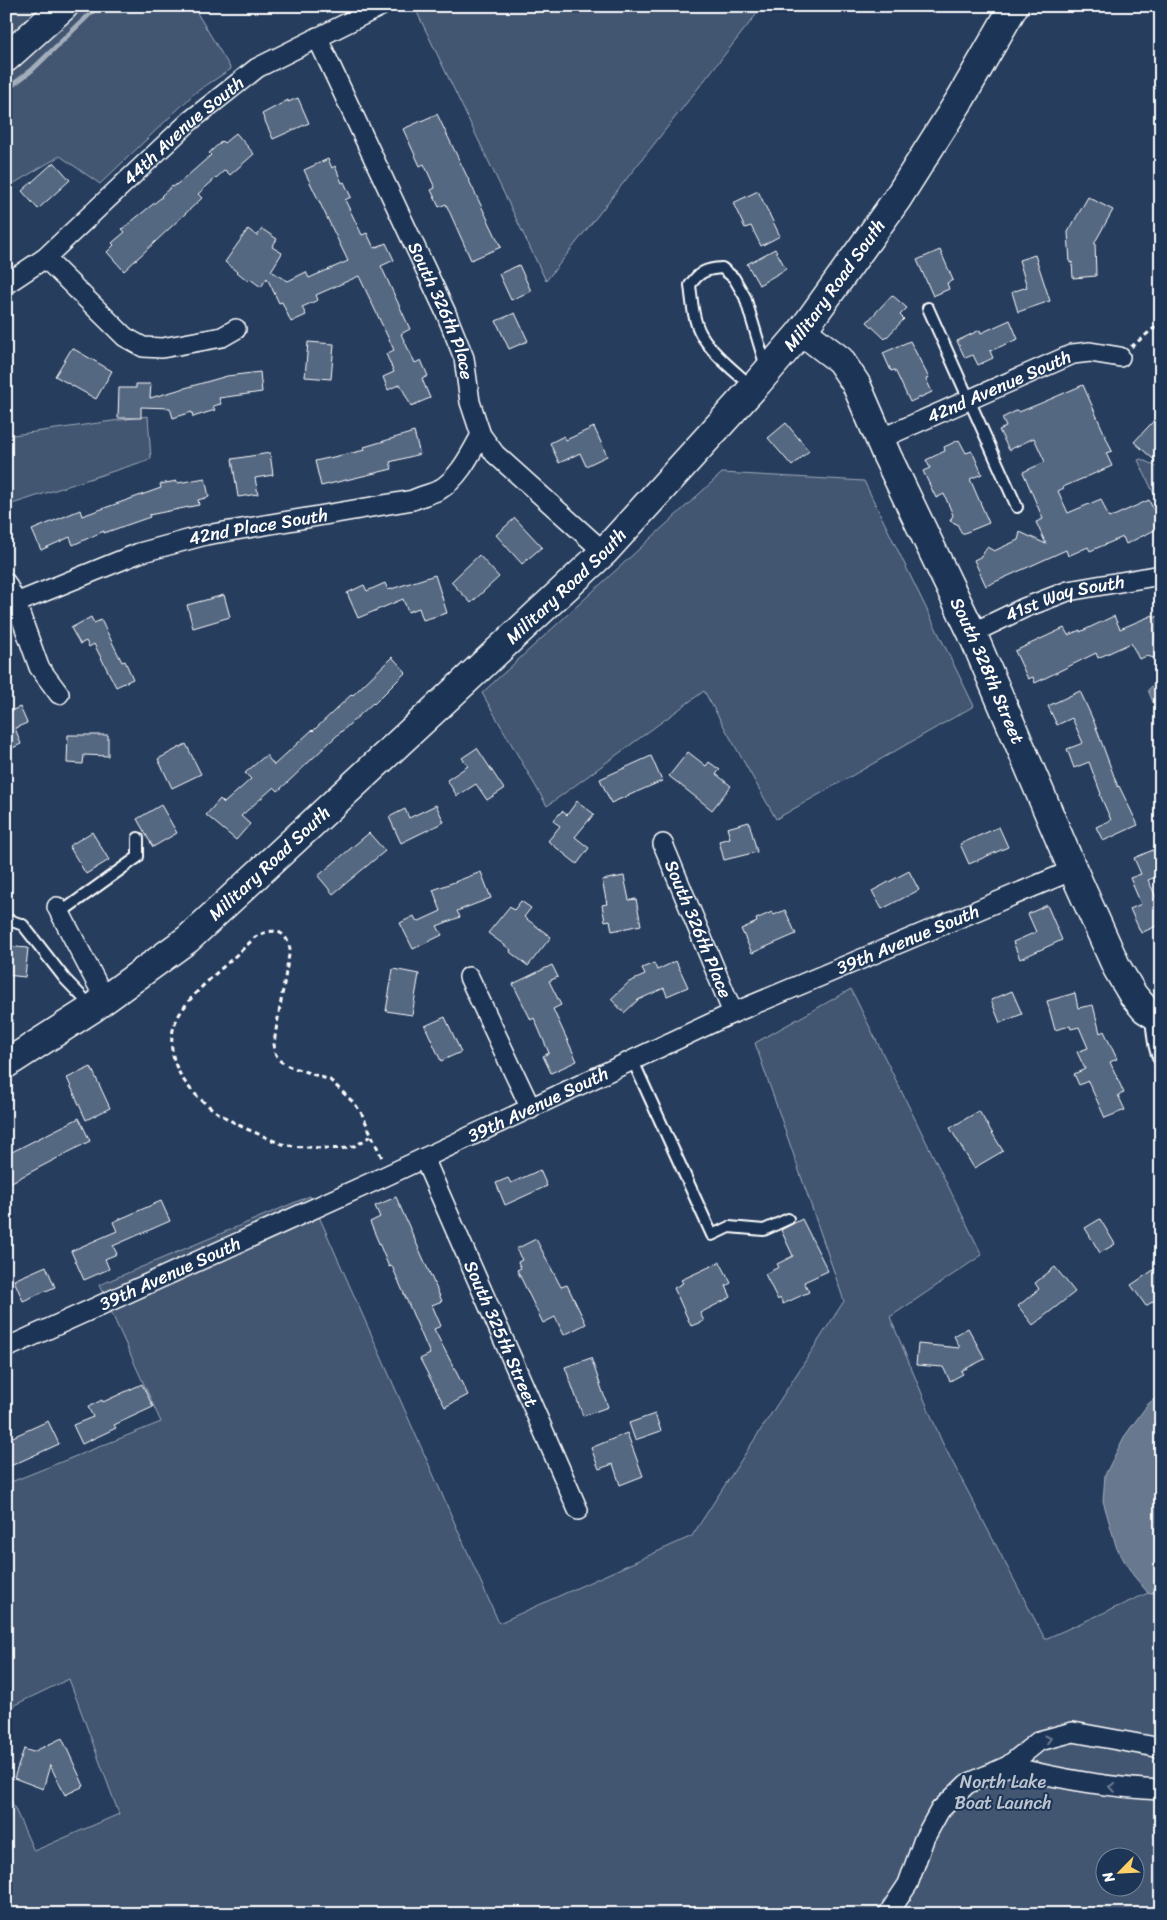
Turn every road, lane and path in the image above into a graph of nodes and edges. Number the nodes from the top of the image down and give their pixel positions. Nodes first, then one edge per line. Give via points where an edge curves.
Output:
1 (64, 6) edge
2 (381, 6) edge
3 (1014, 6) edge
4 (318, 37) junction
5 (6, 58) edge
6 (45, 258) junction
7 (6, 284) edge
8 (928, 308) dead end
9 (1161, 326) edge
10 (236, 329) dead end
11 (802, 331) junction
12 (1120, 357) joint
13 (760, 380) junction
14 (969, 399) junction
15 (481, 435) junction
16 (880, 439) junction
17 (1017, 507) dead end
18 (604, 552) junction
19 (1161, 575) edge
20 (6, 583) edge
21 (16, 603) junction
22 (972, 633) junction
23 (59, 694) dead end
24 (138, 838) dead end
25 (663, 844) dead end
26 (1073, 870) junction
27 (58, 910) joint
28 (6, 922) edge
29 (469, 977) dead end
30 (99, 1003) junction
31 (733, 1014) junction
32 (1156, 1016) edge
33 (633, 1061) junction
34 (1161, 1063) edge
35 (6, 1064) edge
36 (531, 1109) junction
37 (370, 1136) junction
38 (424, 1158) junction
39 (390, 1174) junction
40 (788, 1218) dead end
41 (6, 1348) edge
42 (578, 1510) dead end
43 (1161, 1748) edge
44 (1008, 1766) junction
45 (1161, 1790) edge
46 (888, 1914) edge

1 - 5 main road
2 - 4 street, 44th Avenue South
3 - 11 main road, Military Road South via 897,199
4 - 6 street, 44th Avenue South via 257,68 190,121
4 - 15 street, South 326th Place via 446,313 464,358 470,402
6 - 7 street, 44th Avenue South
6 - 10 street via 126,337 143,347 162,348 222,337
8 - 14 lane
9 - 12 path
11 - 13 main road, Military Road South
11 - 16 main road, South 328th Street via 840,360 856,384
12 - 14 street, 42nd Avenue South via 1090,352 1074,354
13 - 13 lane via 713,350 700,334 690,285 707,269 722,268 734,278 745,297
13 - 18 main road, Military Road South
14 - 16 street, 42nd Avenue South
14 - 17 lane
15 - 18 street, South 326th Place via 495,454
15 - 21 street, 42nd Place South via 452,479 439,489 413,500 196,537 139,553
16 - 22 main road, South 328th Street
18 - 30 main road, Military Road South via 188,939
19 - 22 street, 41st Way South via 1068,591
20 - 21 street
21 - 23 street via 40,667
22 - 26 main road, South 328th Street
24 - 27 lane via 138,857
25 - 31 street, South 326th Place
26 - 31 street, 39th Avenue South
26 - 32 main road, South 328th Street via 1117,968 1133,994
27 - 30 street
28 - 30 lane via 23,925 65,979
29 - 36 street
30 - 35 main road, Military Road South
31 - 33 street, 39th Avenue South
32 - 34 lane via 1154,1043
33 - 36 street, 39th Avenue South
33 - 40 lane via 712,1235 729,1227 764,1230
36 - 38 street, 39th Avenue South
37 - 37 path via 355,1104 330,1080 288,1066 276,1053 274,1044 290,949 283,934 265,931 201,988 178,1017 172,1039 181,1077 196,1095 218,1112 284,1145 346,1147
37 - 39 path
38 - 39 street, 39th Avenue South
38 - 42 street, South 325th Street
39 - 41 street, 39th Avenue South
44 -> 43 street via 1039,1742 1073,1732
45 -> 44 street via 1123,1788 1052,1777
44 - 46 street via 967,1784 940,1810 924,1839 908,1884

